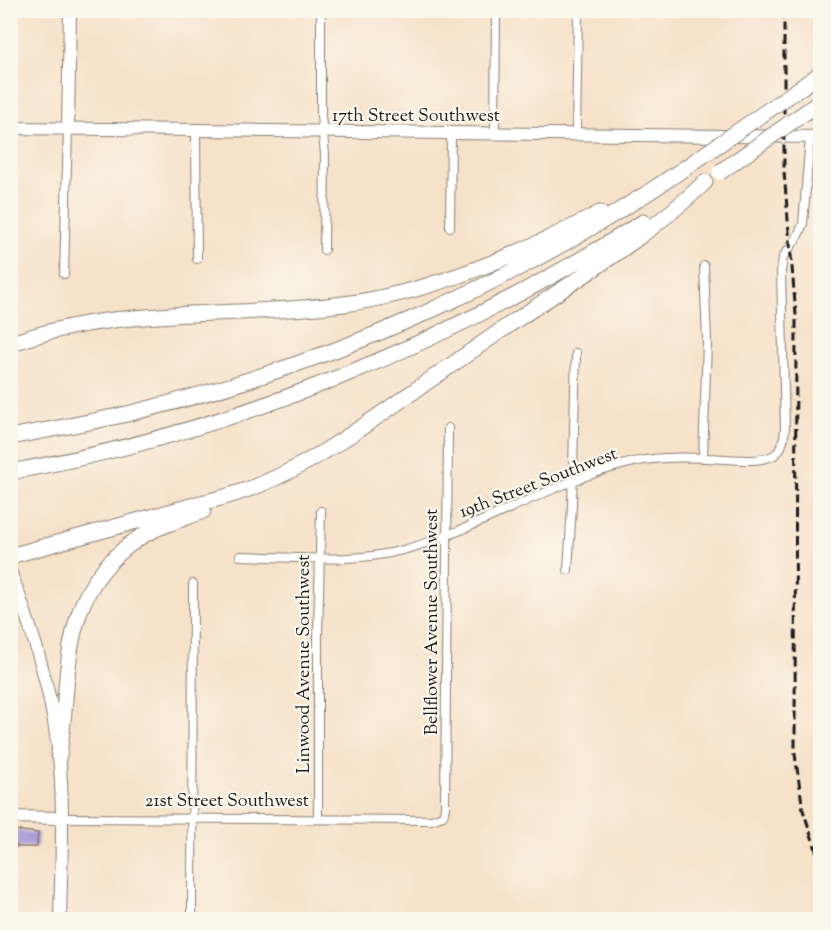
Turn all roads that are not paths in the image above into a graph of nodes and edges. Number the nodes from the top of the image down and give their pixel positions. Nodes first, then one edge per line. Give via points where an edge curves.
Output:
1 (70, 10) edge
2 (321, 10) edge
3 (496, 10) edge
4 (578, 10) edge
5 (820, 74) edge
6 (820, 102) edge
7 (10, 128) edge
8 (68, 129) junction
9 (196, 131) junction
10 (323, 132) junction
11 (451, 133) junction
12 (495, 133) junction
13 (576, 134) junction
14 (815, 137) edge
15 (685, 168) junction
16 (705, 182) junction
17 (450, 227) dead end
18 (324, 250) dead end
19 (197, 259) dead end
20 (704, 266) dead end
21 (64, 274) dead end
22 (10, 344) edge
23 (576, 353) dead end
24 (448, 428) dead end
25 (10, 437) edge
26 (703, 458) junction
27 (13, 471) edge
28 (572, 483) junction
29 (236, 495) junction
30 (321, 511) dead end
31 (448, 535) junction
32 (10, 556) edge
33 (240, 556) dead end
34 (320, 557) junction
35 (568, 570) dead end
36 (10, 571) edge
37 (193, 584) dead end
38 (58, 755) junction
39 (443, 816) joint
40 (10, 817) edge
41 (61, 818) junction
42 (192, 818) junction
43 (318, 818) junction
44 (60, 920) edge
45 (192, 920) edge

1 - 8 street
2 - 10 street
3 - 12 street
4 - 13 street
5 - 15 highway, bridge
6 - 16 highway, bridge
7 - 8 street, 17th Street Southwest
8 - 9 street, 17th Street Southwest
8 - 21 street
9 - 10 street, 17th Street Southwest
9 - 19 street
10 - 11 street, 17th Street Southwest
10 - 18 street
11 - 12 street, 17th Street Southwest
11 - 17 street
12 - 13 street, 17th Street Southwest
13 - 14 street, 17th Street Southwest
14 - 26 street, 19th Street Southwest via 803,224 783,257 781,272 783,444 776,455 765,459
15 - 22 highway via 516,252 385,297 318,307 98,321
15 - 25 highway via 529,264 382,331 170,403
16 - 27 highway via 585,258 509,300 339,377 160,438
16 - 29 highway via 676,210 356,432 292,470
20 - 26 street via 707,352
23 - 28 street
24 - 31 street, Bellflower Avenue Southwest
26 - 28 street, 19th Street Southwest via 633,462
28 - 31 street, 19th Street Southwest
28 - 35 street
29 - 32 highway
29 - 38 highway via 137,539 98,576 75,625
30 - 34 street, Linwood Avenue Southwest
31 - 34 street, 19th Street Southwest via 387,553
31 - 39 street, Bellflower Avenue Southwest
33 - 34 street, 19th Street Southwest
34 - 43 street, Linwood Avenue Southwest
36 - 38 street via 36,641 50,696
37 - 42 street
38 - 41 street
39 - 43 street, 21st Street Southwest via 431,820
40 - 41 street, 21st Street Southwest
41 - 42 street, 21st Street Southwest
41 - 44 street
42 - 43 street, 21st Street Southwest
42 - 45 street

